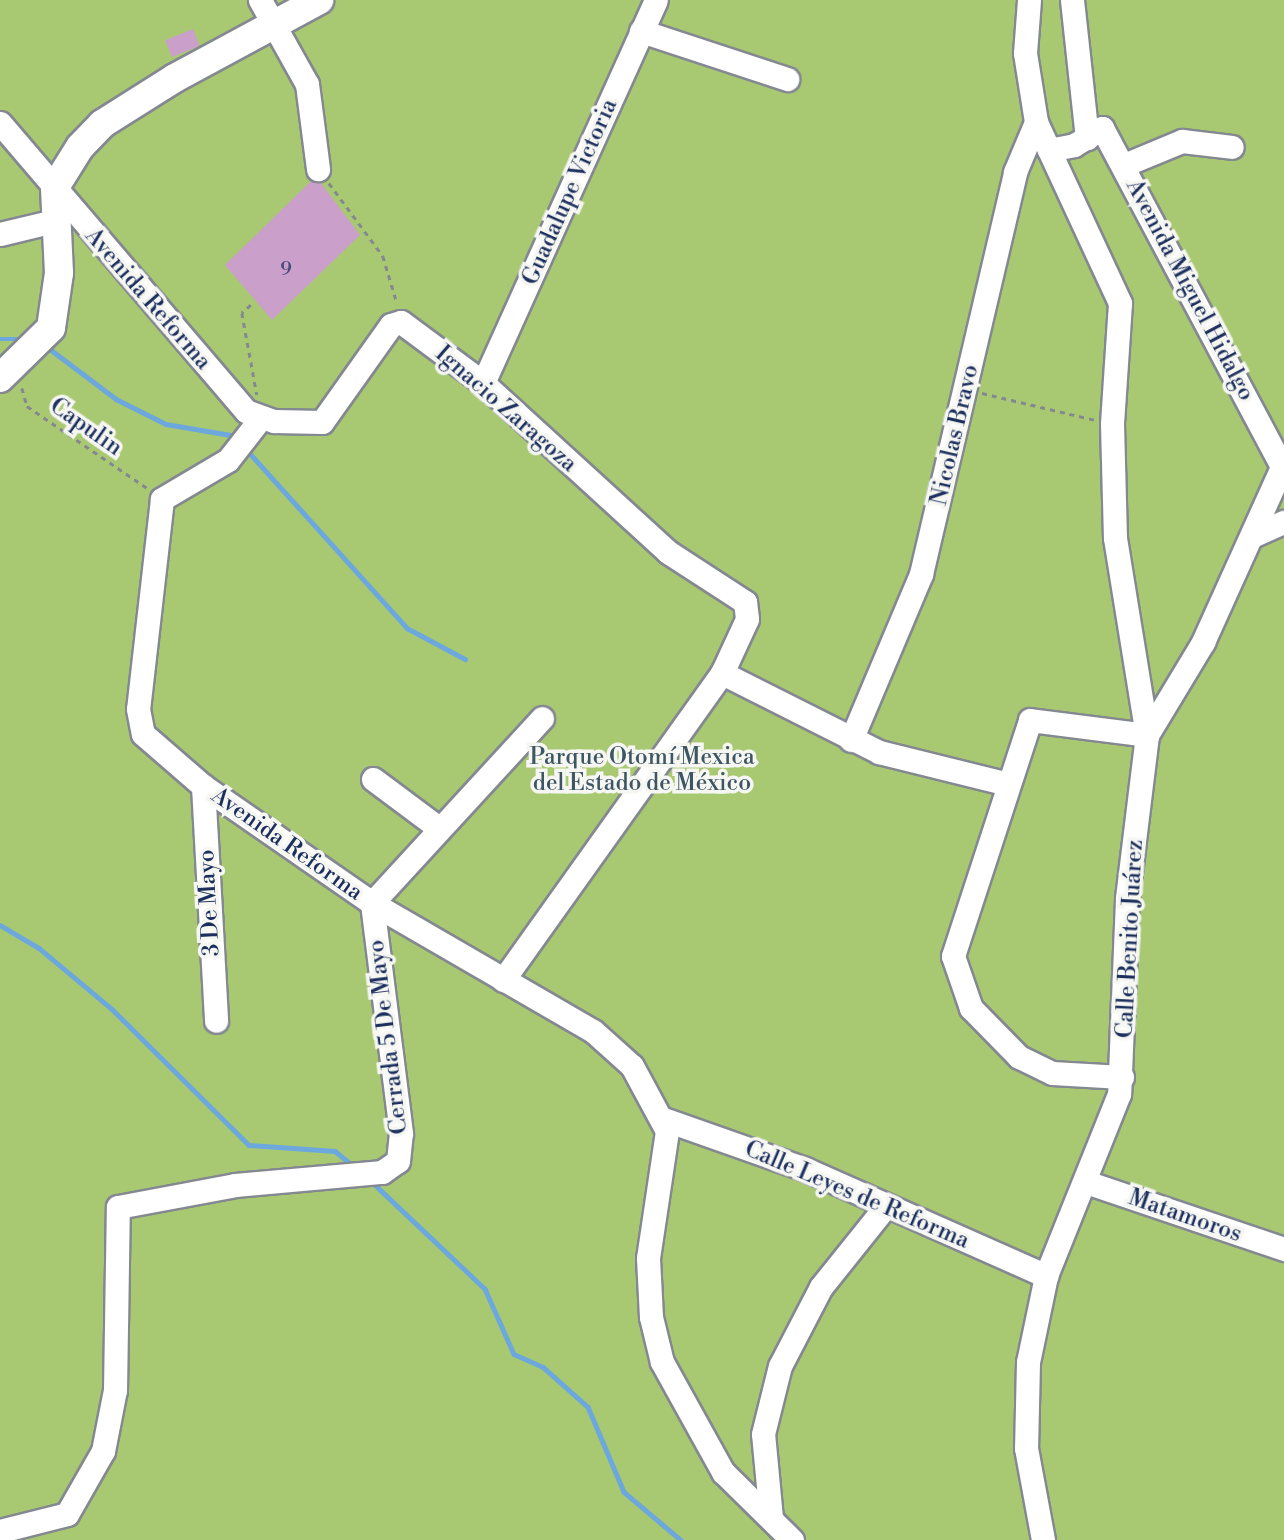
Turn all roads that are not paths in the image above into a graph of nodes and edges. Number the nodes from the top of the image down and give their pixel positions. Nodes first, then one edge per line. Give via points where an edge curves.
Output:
1 (260, 0) edge
2 (319, 0) edge
3 (656, 0) edge
4 (1029, 0) edge
5 (1072, 0) edge
6 (274, 27) junction
7 (641, 31) junction
8 (787, 79) dead end
9 (1036, 122) junction
10 (0, 123) edge
11 (1087, 138) junction
12 (1232, 146) dead end
13 (1049, 150) junction
14 (1124, 165) junction
15 (318, 169) road end
16 (55, 187) junction
17 (54, 221) junction
18 (0, 234) edge
19 (17, 365) edge
20 (483, 383) junction
21 (260, 419) junction
22 (1283, 466) edge
23 (1284, 522) edge
24 (1252, 536) junction
25 (722, 673) junction
26 (542, 718) dead end
27 (1147, 735) junction
28 (851, 740) junction
29 (373, 779) dead end
30 (1008, 784) junction
31 (203, 786) junction
32 (436, 826) junction
33 (372, 903) junction
34 (503, 980) junction
35 (216, 1021) dead end
36 (1122, 1077) junction
37 (666, 1120) junction
38 (1086, 1182) junction
39 (885, 1207) junction
40 (1284, 1249) edge
41 (1046, 1276) junction
42 (771, 1518) junction
43 (0, 1531) edge
44 (792, 1540) edge
45 (1043, 1540) edge

1 - 6 street
2 - 6 main road
3 - 7 street, Guadalupe Victoria
4 - 9 street via 1025,53
5 - 11 street
6 - 15 street via 307,84
6 - 16 main road via 102,124
7 - 8 street
7 - 20 street, Guadalupe Victoria
9 - 13 street
9 - 28 street, Nicolas Bravo via 1015,172 921,574
10 - 16 street, Avenida Reforma
11 - 13 street, Avenida Miguel Hidalgo
11 - 14 street, Avenida Miguel Hidalgo via 1102,128
12 - 14 street via 1182,141
13 - 27 street, Calle Benito Juárez via 1113,286 1123,324 1112,424 1115,538
14 - 22 street, Avenida Miguel Hidalgo
16 - 17 main road
16 - 21 street, Avenida Reforma via 155,309
17 - 18 street
17 - 19 main road via 59,273 51,328
20 - 21 street, Ignacio Zaragoza via 401,322 391,325 322,422
20 - 25 street, Ignacio Zaragoza via 668,552 738,593 747,620
21 - 31 street, Avenida Reforma via 248,440 162,499 140,725 151,745
22 - 24 street
23 - 24 street
24 - 27 street via 1203,642
25 - 28 street
25 - 34 street
26 - 32 street
27 - 30 street via 1030,720
27 - 36 street, Calle Benito Juárez via 1127,899
28 - 30 street
29 - 32 street
30 - 36 street via 956,940 957,983 985,1023 1035,1067 1071,1076
31 - 33 street, Avenida Reforma
31 - 35 street, 3 De Mayo
32 - 33 street
33 - 34 street, Avenida Reforma
33 - 43 street, Cerrada 5 De Mayo via 401,1133 398,1161 382,1172 121,1206 114,1217 115,1390 103,1451 67,1514
34 - 37 street, Avenida Reforma via 611,1044
36 - 38 street, Calle Benito Juárez
37 - 39 street, Calle Leyes de Reforma via 805,1169
37 - 42 street via 666,1161 648,1258 656,1342 705,1446
38 - 40 street, Matamoros
38 - 41 street, Calle Benito Juárez
39 - 41 street, Calle Leyes de Reforma
39 - 42 street via 821,1287 780,1366 763,1434
41 - 45 street, Calle Benito Juárez via 1024,1394 1026,1448
42 - 44 street

